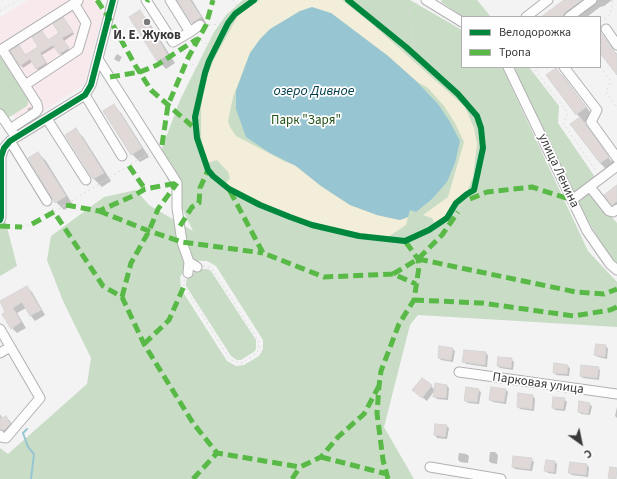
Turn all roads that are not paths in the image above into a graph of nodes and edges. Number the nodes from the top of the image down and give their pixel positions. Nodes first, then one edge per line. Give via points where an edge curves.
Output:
1 (113, 0) edge
2 (146, 0) edge
3 (170, 0) edge
4 (426, 0) edge
5 (548, 0) edge
6 (592, 0) edge
7 (77, 2) edge
8 (527, 16) edge
9 (569, 16) edge
10 (461, 21) edge
11 (200, 25) road end
12 (603, 26) edge
13 (190, 32) junction
14 (617, 45) edge
15 (98, 58) junction
16 (508, 68) edge
17 (565, 68) edge
18 (25, 85) junction
19 (85, 95) junction
20 (0, 114) edge
21 (47, 119) junction
22 (10, 129) junction
23 (13, 140) junction
24 (122, 156) dead end
25 (617, 158) edge
26 (617, 166) edge
27 (86, 180) dead end
28 (590, 187) junction
29 (572, 200) junction
30 (47, 201) road end
31 (617, 209) edge
32 (0, 220) edge
33 (188, 262) junction
34 (198, 267) road end
35 (617, 270) edge
36 (188, 273) road end
37 (0, 329) edge
38 (10, 347) junction
39 (0, 353) edge
40 (459, 372) dead end
41 (617, 394) edge
42 (0, 435) edge
43 (430, 467) dead end
44 (501, 479) edge

1 - 15 street
2 - 13 street via 173,42
3 - 13 street
4 - 10 street
5 - 8 street
6 - 9 street
7 - 18 street via 86,23 78,50
7 - 18 street via 2,48
11 - 13 street
12 - 14 street
15 - 19 street via 91,85
15 - 33 street via 177,183 177,208
16 - 29 street, улица Ленина
17 - 25 street via 597,110 591,122
18 - 22 street via 38,109
19 - 21 street
19 - 24 street
20 - 22 street
21 - 23 street
21 - 27 street
22 - 23 street
23 - 30 street
23 - 32 street via 4,148 1,157
26 - 28 street
28 - 29 street
28 - 31 street via 609,211
29 - 35 street, улица Ленина via 587,231
33 - 34 street
33 - 36 street
37 - 38 street
38 - 39 street
38 - 42 street via 40,398 6,438
40 - 41 street, Парковая улица
43 - 44 street

